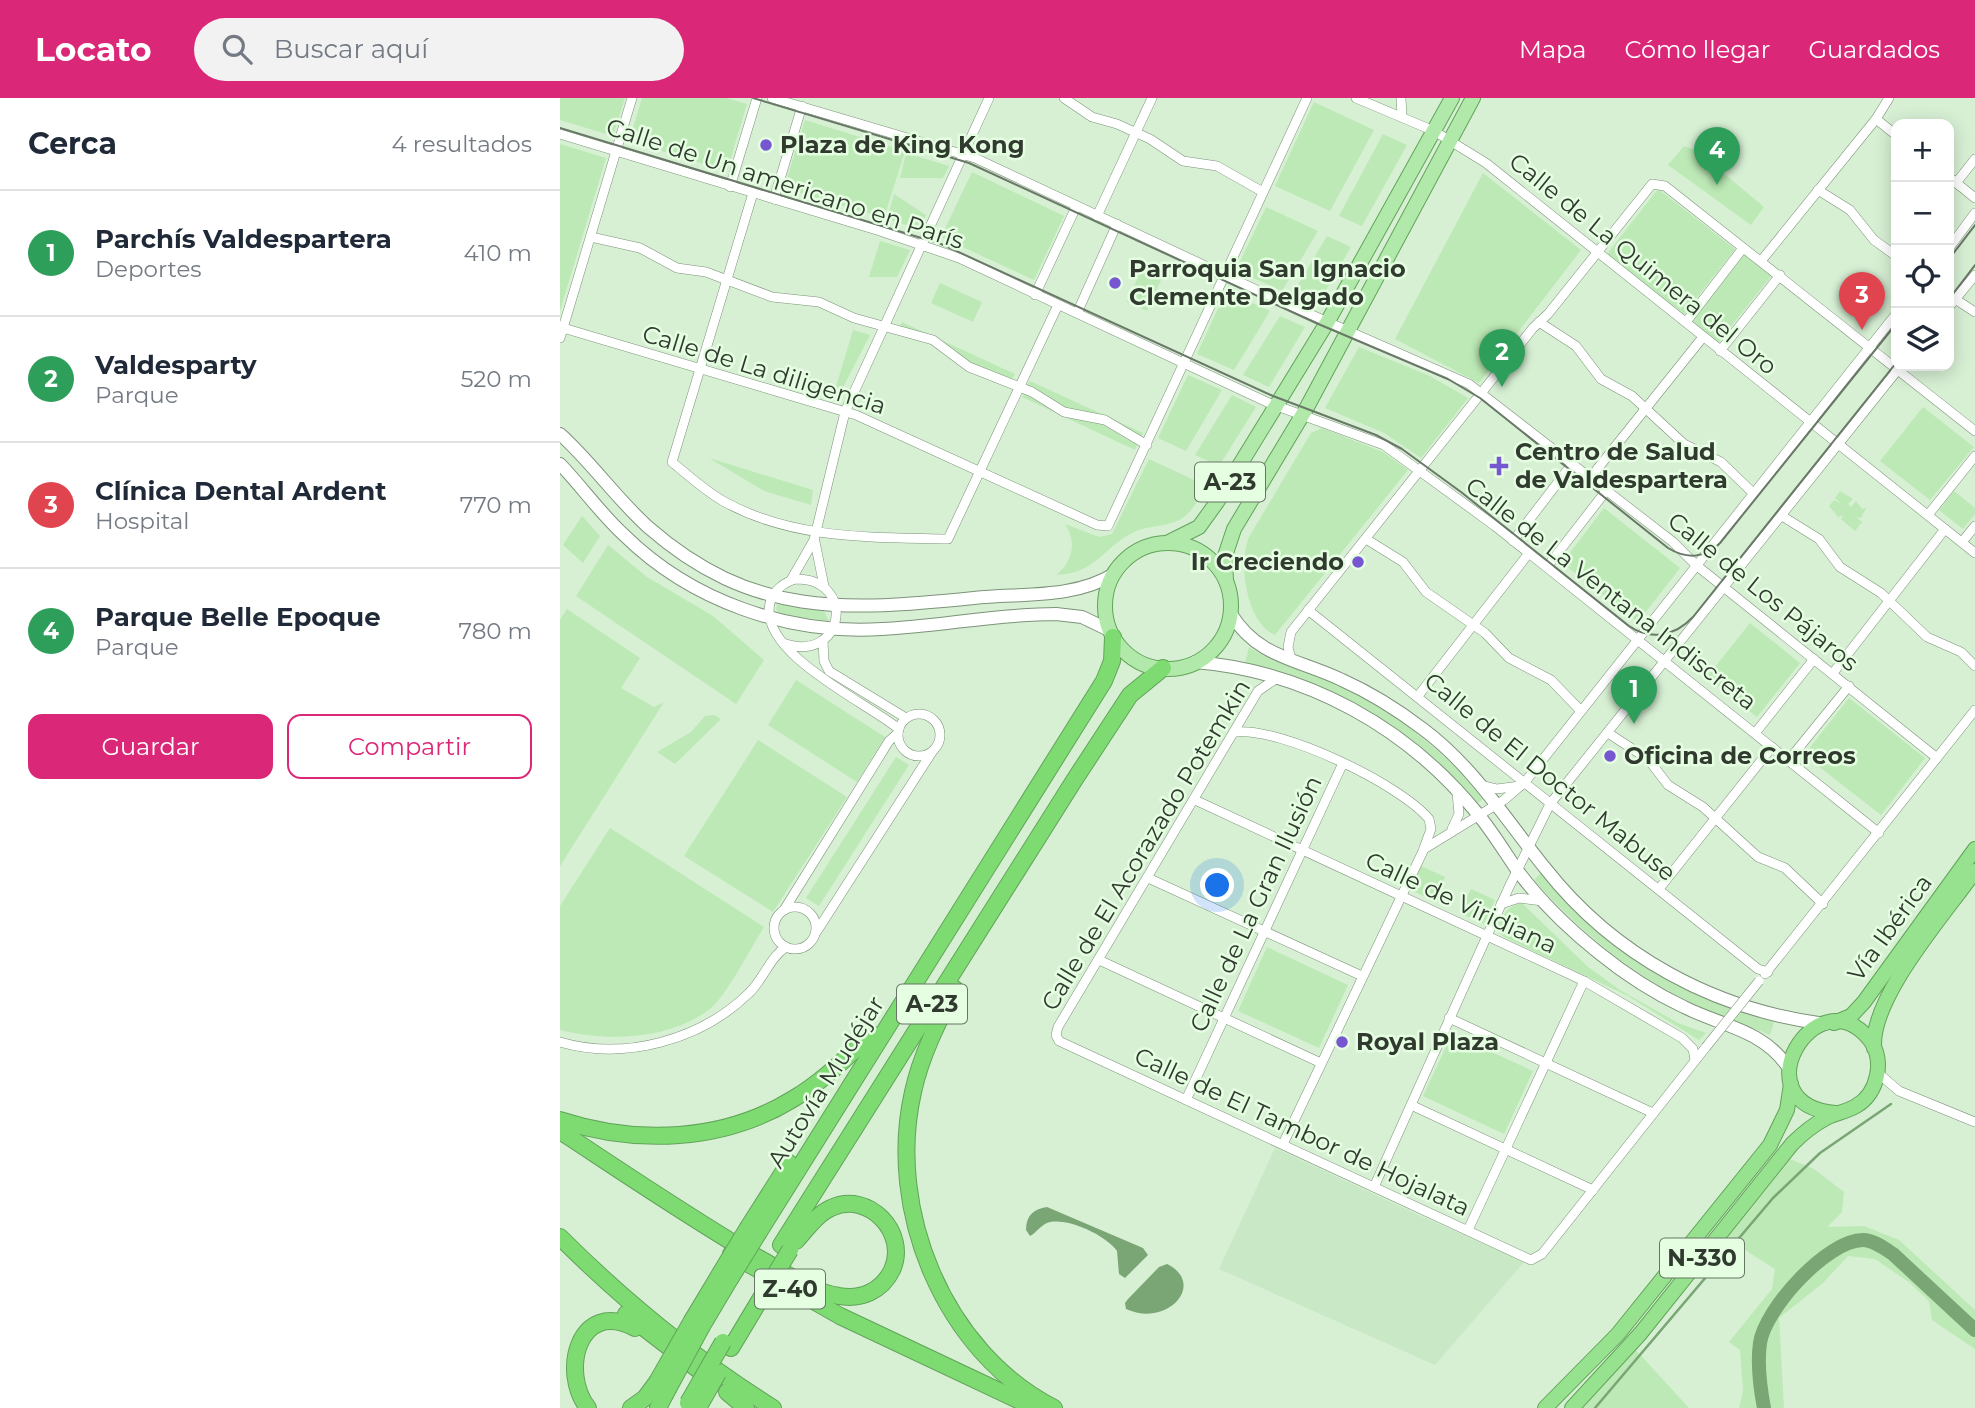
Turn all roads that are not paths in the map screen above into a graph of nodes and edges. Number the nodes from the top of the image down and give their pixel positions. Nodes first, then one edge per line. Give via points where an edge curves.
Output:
1 (632, 98) edge
2 (757, 98) edge
3 (989, 98) edge
4 (1064, 98) edge
5 (1152, 98) edge
6 (1307, 98) edge
7 (1356, 98) edge
8 (1401, 98) edge
9 (1452, 98) edge
10 (1473, 98) edge
11 (1889, 98) edge
12 (778, 99) edge
13 (802, 106) junction
14 (1402, 117) junction
15 (1876, 119) junction
16 (1434, 131) junction
17 (1891, 131) edge
18 (1136, 132) junction
19 (560, 134) edge
20 (1451, 140) junction
21 (616, 152) junction
22 (964, 154) junction
23 (1975, 159) edge
24 (1954, 178) edge
25 (1954, 182) edge
26 (730, 187) junction
27 (1818, 190) junction
28 (1263, 192) junction
29 (753, 193) junction
30 (1975, 198) edge
31 (774, 199) junction
32 (1076, 207) junction
33 (1975, 213) edge
34 (1097, 216) junction
35 (1117, 225) junction
36 (591, 237) junction
37 (1951, 245) edge
38 (922, 246) junction
39 (1743, 248) junction
40 (1597, 251) junction
41 (1891, 252) edge
42 (1761, 261) junction
43 (1226, 274) junction
44 (1780, 275) junction
45 (1975, 275) edge
46 (726, 279) junction
47 (1035, 295) junction
48 (1954, 301) edge
49 (1058, 304) junction
50 (1954, 304) edge
51 (1975, 312) edge
52 (1077, 313) junction
53 (1891, 320) edge
54 (1328, 321) junction
55 (1539, 322) junction
56 (1686, 322) junction
57 (884, 327) junction
58 (561, 328) edge
59 (1349, 331) junction
60 (1703, 337) junction
61 (560, 338) edge
62 (1869, 347) junction
63 (1720, 351) junction
64 (1891, 362) edge
65 (1185, 364) junction
66 (699, 369) junction
67 (1897, 371) edge
68 (1903, 371) edge
69 (1018, 386) junction
70 (1484, 393) junction
71 (1277, 406) junction
72 (1646, 408) junction
73 (845, 412) junction
74 (1302, 415) junction
75 (1810, 421) junction
76 (1975, 431) edge
77 (560, 434) edge
78 (1839, 443) junction
79 (1147, 445) junction
80 (1975, 456) edge
81 (560, 464) edge
82 (1572, 464) junction
83 (980, 470) junction
84 (1421, 471) junction
85 (1590, 478) junction
86 (1606, 491) junction
87 (1752, 492) junction
88 (1928, 515) junction
89 (1782, 516) junction
90 (1975, 526) edge
91 (1945, 529) junction
92 (815, 537) junction
93 (1366, 539) junction
94 (1513, 541) junction
95 (1169, 542) junction
96 (1962, 542) junction
97 (1529, 553) junction
98 (1975, 553) edge
99 (1696, 565) junction
100 (1547, 567) junction
101 (1114, 574) junction
102 (791, 580) junction
103 (1226, 581) junction
104 (824, 586) junction
105 (1725, 587) junction
106 (773, 595) junction
107 (1890, 600) junction
108 (835, 606) junction
109 (1308, 611) junction
110 (1231, 614) junction
111 (768, 617) junction
112 (1474, 625) junction
113 (833, 628) junction
114 (1111, 633) junction
115 (1638, 639) junction
116 (823, 641) junction
117 (783, 643) junction
118 (1291, 659) junction
119 (1814, 659) junction
120 (1664, 660) junction
121 (1195, 663) junction
122 (1975, 666) edge
123 (1163, 668) junction
124 (1833, 673) junction
125 (1277, 678) junction
126 (1849, 686) junction
127 (1418, 696) junction
128 (1975, 710) edge
129 (1581, 711) junction
130 (906, 718) junction
131 (898, 731) junction
132 (1236, 732) junction
133 (1756, 732) junction
134 (1608, 733) junction
135 (1772, 747) junction
136 (932, 752) junction
137 (1937, 758) junction
138 (1788, 761) junction
139 (1343, 763) junction
140 (1085, 765) junction
141 (1523, 783) junction
142 (1038, 785) junction
143 (1482, 785) junction
144 (1455, 788) junction
145 (1195, 800) junction
146 (1497, 804) junction
147 (1550, 804) junction
148 (1479, 815) junction
149 (1716, 818) junction
150 (1450, 832) junction
151 (1879, 833) junction
152 (1528, 847) junction
153 (1424, 849) junction
154 (1975, 849) edge
155 (1302, 851) junction
156 (1517, 870) junction
157 (1975, 871) edge
158 (1148, 878) junction
159 (1659, 890) junction
160 (1400, 896) junction
161 (1543, 901) junction
162 (1501, 904) junction
163 (1823, 904) junction
164 (784, 910) junction
165 (817, 931) junction
166 (1264, 931) junction
167 (1487, 936) junction
168 (786, 947) junction
169 (1100, 960) junction
170 (1768, 972) junction
171 (1362, 976) junction
172 (1584, 981) junction
173 (955, 989) junction
174 (1224, 1018) junction
175 (1450, 1018) junction
176 (1829, 1024) junction
177 (872, 1034) junction
178 (1057, 1038) joint
179 (560, 1042) edge
180 (1874, 1048) junction
181 (1695, 1060) junction
182 (1321, 1063) junction
183 (1547, 1063) junction
184 (1788, 1067) junction
185 (1876, 1080) junction
186 (1791, 1084) junction
187 (1899, 1091) junction
188 (1186, 1100) junction
189 (1411, 1105) junction
190 (1653, 1113) junction
191 (1836, 1113) junction
192 (560, 1120) edge
193 (1975, 1122) edge
194 (560, 1131) edge
195 (560, 1144) edge
196 (1283, 1144) junction
197 (1506, 1150) junction
198 (1374, 1187) junction
199 (1592, 1189) junction
200 (754, 1229) junction
201 (1468, 1230) junction
202 (560, 1237) edge
203 (789, 1245) junction
204 (560, 1252) edge
205 (654, 1338) junction
206 (663, 1385) junction
207 (727, 1392) junction
208 (691, 1406) edge
209 (588, 1408) edge
210 (631, 1408) edge
211 (658, 1408) edge
212 (746, 1408) edge
213 (753, 1408) edge
214 (773, 1408) edge
215 (1035, 1408) edge
216 (1054, 1408) edge
217 (1545, 1408) edge
218 (1572, 1408) edge

1 - 21 street
2 - 26 street
3 - 22 street
4 - 18 street via 1092,117
5 - 18 street
6 - 28 street
7 - 14 street, Calle de La Quimera del Oro
8 - 14 street
9 - 16 main road
10 - 20 main road, A-23
11 - 15 street
12 - 13 street, Calle de Los Pájaros
13 - 22 street, Calle de Los Pájaros
13 - 31 street
14 - 16 street, Calle de La Quimera del Oro
15 - 17 street
15 - 27 street
16 - 20 street, Calle de La Quimera del Oro
16 - 54 main road
18 - 28 street via 1183,161 1217,166
18 - 34 street
19 - 21 street, Calle de Un americano en París
20 - 40 street, Calle de La Quimera del Oro
20 - 59 main road, A-23
21 - 26 street, Calle de Un americano en París
21 - 36 street
22 - 32 street, Calle de Los Pájaros
22 - 38 street
23 - 24 street
25 - 30 street
26 - 29 street, Calle de Un americano en París
27 - 41 street via 1850,210 1874,240
27 - 42 street
28 - 43 street
29 - 31 street, Calle de Un americano en París
29 - 46 street
31 - 38 street, Calle de Un americano en París
32 - 34 street, Calle de Los Pájaros
32 - 47 street
33 - 37 street
34 - 35 street, Calle de Los Pájaros
35 - 43 street, Calle de Los Pájaros
35 - 52 street
36 - 46 street via 636,246 677,268
36 - 58 street
38 - 47 street, Calle de Un americano en París via 959,258
38 - 57 street
39 - 40 street via 1665,186 1655,184
39 - 42 street
39 - 56 street
40 - 55 street
40 - 56 street, Calle de La Quimera del Oro
42 - 44 street
43 - 54 street, Calle de Los Pájaros
43 - 65 street
44 - 62 street
44 - 63 street
45 - 48 street
46 - 57 street via 779,299 818,302
46 - 66 street
47 - 49 street, Calle de Un americano en París
49 - 52 street, Calle de Un americano en París
49 - 69 street
50 - 51 street
52 - 65 street, Calle de Un americano en París
53 - 62 street
54 - 59 street, Calle de Los Pájaros
54 - 71 main road, A-23
55 - 70 street
55 - 72 street via 1576,346 1601,379
56 - 60 street, Calle de La Quimera del Oro
57 - 69 street via 933,340 969,367
57 - 73 street
58 - 61 street
58 - 66 street, Calle de La diligencia
59 - 70 street, Calle de Los Pájaros
59 - 74 main road, A-23
60 - 63 street, Calle de La Quimera del Oro
60 - 72 street
62 - 64 street
62 - 75 street
63 - 75 street, Calle de La Quimera del Oro
65 - 71 street, Calle de Un americano en París
65 - 79 street
66 - 73 street, Calle de La diligencia
66 - 92 street via 672,462 696,483 741,510
67 - 78 street
68 - 76 street
69 - 79 street via 1059,410 1105,420
69 - 83 street
70 - 82 street, Calle de Los Pájaros
70 - 84 street
71 - 74 street, Calle de Un americano en París
71 - 95 main road, A-23 via 1202,524
72 - 85 street
72 - 87 street via 1684,444 1721,462
73 - 83 street, Calle de La diligencia
73 - 92 street
74 - 84 street, Calle de La Ventana Indiscreta via 1372,439
74 - 103 main road, A-23 via 1234,529 1225,556
75 - 78 street
75 - 87 street
77 - 106 main road via 624,504 674,547 726,578
78 - 88 street
78 - 89 street
79 - 83 street, Calle de La diligencia via 1106,526
80 - 88 street
81 - 111 main road via 625,537 665,569 720,599
82 - 85 street, Calle de Los Pájaros
82 - 94 street
83 - 92 street via 948,539
84 - 93 street
84 - 94 street, Calle de La Ventana Indiscreta
85 - 86 street, Calle de Los Pájaros
86 - 99 street, Calle de Los Pájaros
86 - 100 street
87 - 99 street
88 - 91 street
89 - 105 street
89 - 107 street via 1819,539 1849,575
90 - 96 street
91 - 96 street
91 - 107 street
92 - 102 street
92 - 104 street
93 - 109 street
93 - 112 street via 1403,562 1426,592
94 - 97 street, Calle de La Ventana Indiscreta
95 - 101 main road, A-23 via 1145,547
95 - 103 main road via 1201,552
96 - 98 street
97 - 100 street, Calle de La Ventana Indiscreta
97 - 112 street
99 - 105 street, Calle de Los Pájaros
99 - 115 street
100 - 115 street, Calle de La Ventana Indiscreta
101 - 108 main road via 1081,590 884,607
101 - 114 main road, A-23 via 1106,600
102 - 104 street
102 - 106 street
103 - 110 main road, A-23
104 - 108 street
105 - 119 street, Calle de Los Pájaros
105 - 120 street
106 - 108 main road
106 - 111 street
107 - 122 street via 1927,637 1961,652
107 - 124 street
108 - 113 street
109 - 118 street via 1289,634
109 - 127 street, Calle de El Doctor Mabuse
110 - 118 main road via 1257,645
110 - 121 main road via 1217,646
111 - 113 main road
111 - 117 street
112 - 127 street
112 - 129 street via 1516,663 1551,680
113 - 114 main road via 892,628 1056,614 1083,617
113 - 116 street
114 - 123 main road via 1139,660
114 - 142 highway, Autovía Mudéjar / A-23 via 1108,672
115 - 120 street, Calle de La Ventana Indiscreta
115 - 129 street
116 - 117 street via 802,648
116 - 130 street via 829,671
117 - 131 street via 819,676
118 - 143 main road via 1345,681 1408,718 1458,758
119 - 124 street, Calle de Los Pájaros
119 - 133 street
120 - 133 street, Calle de La Ventana Indiscreta
120 - 134 street
121 - 123 main road
121 - 125 main road
123 - 140 highway, Autovía Mudéjar / A-23 via 1130,695
124 - 126 street, Calle de Los Pájaros
125 - 132 street, Calle de El Acorazado Potemkin via 1259,689
125 - 144 main road via 1338,701 1383,727
126 - 137 street, Calle de Los Pájaros
126 - 138 street
127 - 141 street, Calle de El Doctor Mabuse
128 - 137 street
129 - 141 street
130 - 131 street
130 - 136 street via 925,715 936,722 940,735
131 - 136 street via 900,745 908,754
131 - 164 street
132 - 139 street via 1279,738
132 - 145 street, Calle de El Acorazado Potemkin
133 - 135 street, Calle de La Ventana Indiscreta
134 - 147 street
134 - 149 street via 1648,759 1668,785
135 - 138 street, Calle de La Ventana Indiscreta
135 - 149 street
136 - 165 street
137 - 151 street
138 - 151 street, Calle de La Ventana Indiscreta
139 - 153 street via 1427,816 1430,829
139 - 155 street, Calle de La Gran Ilusión
140 - 173 highway via 1069,800
140 - 203 highway, Autovía Mudéjar / A-23
141 - 143 street via 1502,789
141 - 146 street
141 - 147 street, Calle de El Doctor Mabuse
142 - 177 highway via 964,884
142 - 200 highway, Autovía Mudéjar / A-23
143 - 146 main road
144 - 148 main road
144 - 150 street via 1460,807
145 - 155 street, Calle de Viridiana
145 - 158 street, Calle de El Acorazado Potemkin
146 - 148 street
146 - 152 main road
147 - 152 street
147 - 159 street, Calle de El Doctor Mabuse
148 - 150 street
148 - 156 main road
149 - 159 street
149 - 163 street via 1758,857 1786,868
150 - 153 street
151 - 163 street
152 - 156 street
152 - 176 main road via 1610,935 1669,974 1745,1008
153 - 160 street
154 - 176 highway, Vía Ibérica via 1864,1003 1851,1016
155 - 160 street, Calle de Viridiana
155 - 166 street, Calle de La Gran Ilusión
156 - 161 main road
156 - 162 street
157 - 180 highway, Vía Ibérica via 1886,998 1875,1028
158 - 166 street
158 - 169 street, Calle de El Acorazado Potemkin
159 - 170 street, Calle de El Doctor Mabuse via 1758,969
160 - 167 street, Calle de Viridiana
160 - 171 street
161 - 162 street via 1522,898
161 - 184 main road via 1572,931 1627,974 1684,1007 1759,1038
162 - 167 street
163 - 170 street
164 - 165 street via 794,907 809,912
164 - 168 street via 774,929
165 - 168 street via 806,946
166 - 171 street
166 - 174 street, Calle de La Gran Ilusión
167 - 172 street, Calle de Viridiana
167 - 175 street
168 - 179 street via 743,999 682,1036 617,1049
169 - 174 street
169 - 178 street, Calle de El Acorazado Potemkin via 1058,1027
170 - 181 street, bridge
171 - 182 street
172 - 181 street, Calle de Viridiana via 1682,1038 1693,1049
172 - 183 street
173 - 203 highway
173 - 216 highway via 923,1055 912,1094 906,1164 917,1230 940,1290 975,1342 1000,1369
174 - 182 street
174 - 188 street, Calle de La Gran Ilusión
175 - 183 street
175 - 189 street
176 - 180 highway via 1860,1031
176 - 184 highway via 1802,1037
177 - 192 highway via 793,1099 726,1127 653,1137 619,1135
177 - 200 highway
178 - 188 street, Calle de El Tambor de Hojalata
180 - 185 highway
181 - 190 street
182 - 196 street
183 - 190 street
183 - 197 street
184 - 186 highway, N-330
185 - 187 street
185 - 187 street
185 - 191 highway, N-330 via 1861,1103
186 - 191 highway via 1811,1106
186 - 217 highway, N-330 via 1778,1131 1736,1189 1618,1334
187 - 193 street
188 - 196 street, Calle de El Tambor de Hojalata
189 - 197 street
189 - 198 street
190 - 199 street
191 - 218 highway, N-330 via 1792,1144 1640,1334
194 - 203 highway via 723,1237 830,1294 868,1294 888,1277 896,1255 886,1222 873,1210 856,1205 831,1208
195 - 215 highway, Z-40 via 794,1291
196 - 198 street, Calle de El Tambor de Hojalata
197 - 199 street
197 - 201 street
198 - 201 street, Calle de El Tambor de Hojalata
199 - 201 street, Calle de El Tambor de Hojalata via 1542,1254 1531,1259
200 - 206 highway, Autovía Mudéjar / A-23, bridge
202 - 214 highway via 659,1328
203 - 208 highway, Autovía Mudéjar / A-23, bridge
204 - 205 highway
205 - 207 highway
205 - 209 highway via 616,1320 593,1324 574,1336 564,1353 563,1371 569,1390
206 - 210 highway
206 - 211 highway, Autovía Mudéjar / A-23
207 - 212 highway
207 - 213 highway

